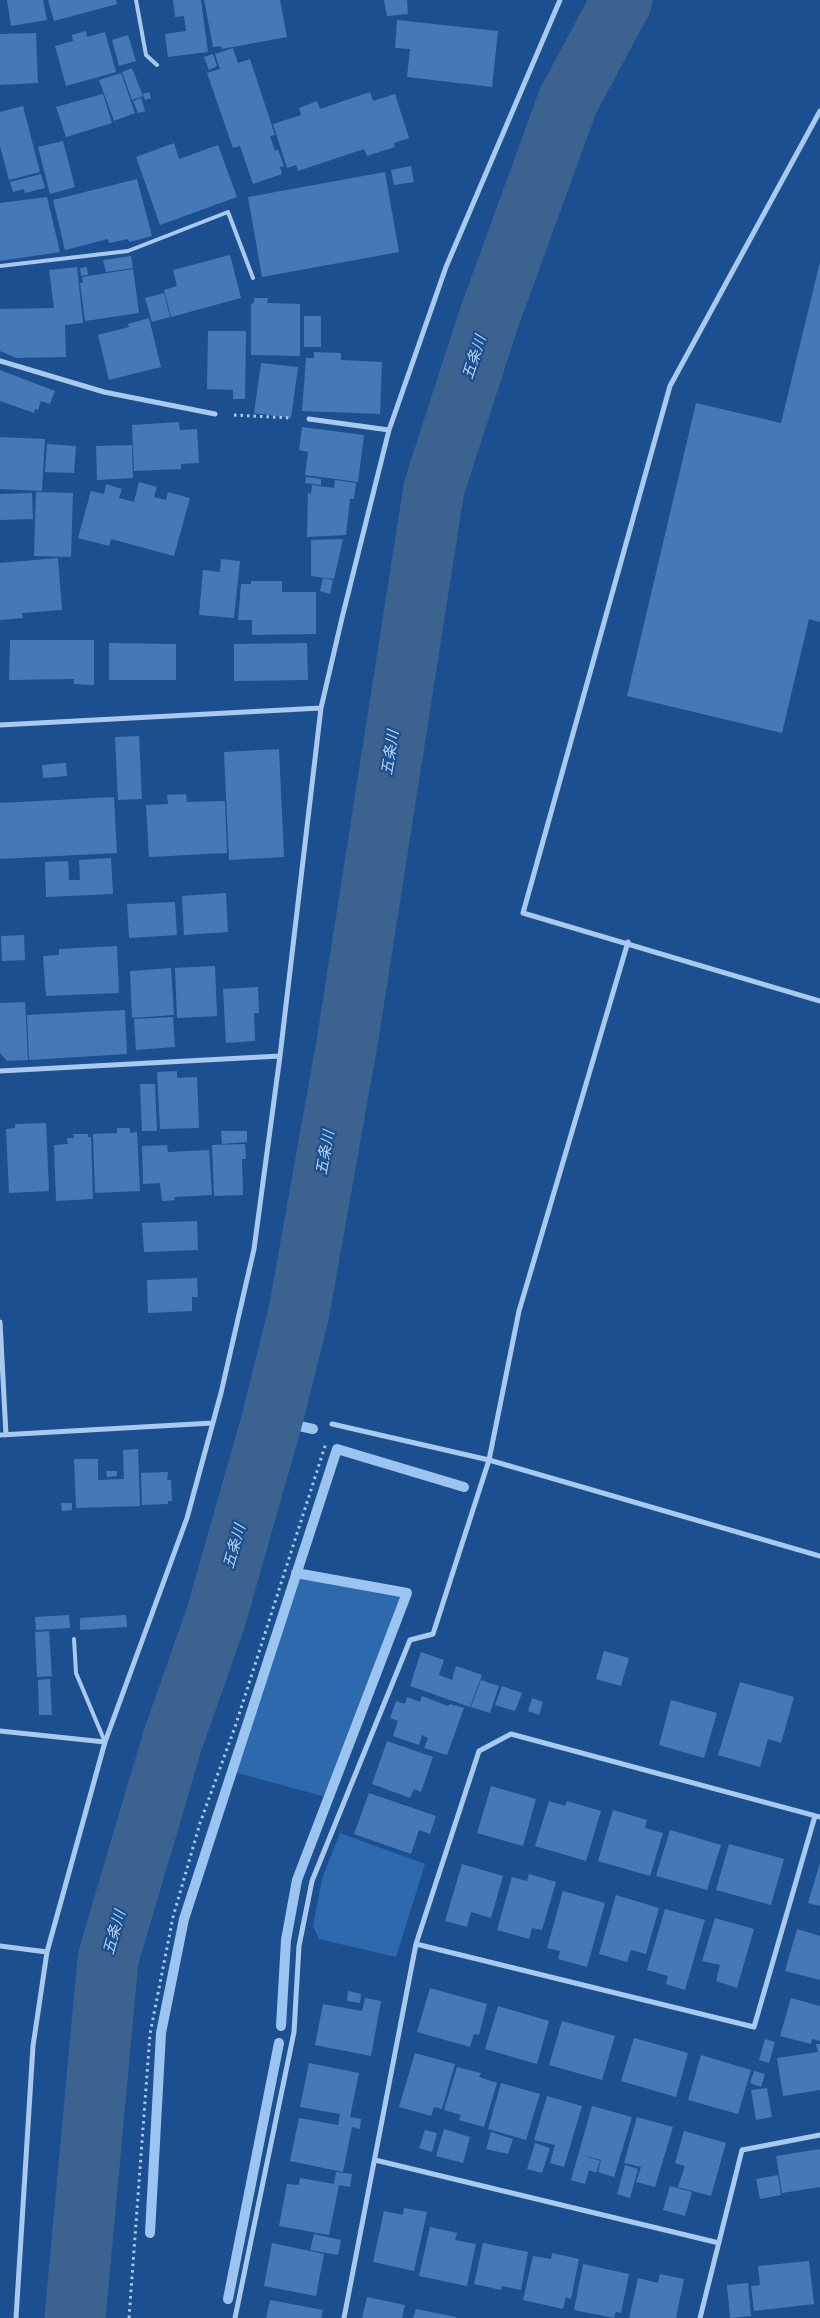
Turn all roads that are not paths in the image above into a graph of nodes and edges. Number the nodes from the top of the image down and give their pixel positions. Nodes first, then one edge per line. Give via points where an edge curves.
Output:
1 (136, 0) edge
2 (560, 0) edge
3 (157, 65) dead end
4 (820, 111) edge
5 (0, 266) edge
6 (253, 278) dead end
7 (0, 361) edge
8 (215, 414) road end
9 (309, 419) road end
10 (389, 430) junction
11 (321, 708) junction
12 (0, 725) edge
13 (628, 942) junction
14 (820, 1001) edge
15 (280, 1056) junction
16 (0, 1071) edge
17 (0, 1322) edge
18 (213, 1424) junction
19 (332, 1424) road end
20 (3, 1435) edge
21 (489, 1460) junction
22 (820, 1556) edge
23 (74, 1639) dead end
24 (0, 1731) edge
25 (105, 1742) junction
26 (818, 1817) edge
27 (416, 1944) junction
28 (0, 1946) edge
29 (47, 1952) junction
30 (820, 2135) edge
31 (375, 2160) junction
32 (719, 2243) junction
33 (16, 2318) edge
34 (236, 2318) edge
35 (344, 2318) edge
36 (700, 2318) edge

1 - 3 lane via 146,55
2 - 10 street via 446,267
4 - 13 street via 670,386 523,913
5 - 6 lane via 128,250 228,212
7 - 8 street via 104,392
9 - 10 street
10 - 11 street
11 - 12 street
11 - 15 street
13 - 14 street
13 - 21 street via 519,1311
15 - 16 street
15 - 18 street via 254,1249
17 - 20 street
18 - 20 street
18 - 25 street via 187,1518
19 - 21 street
21 - 22 street
21 - 34 street via 433,1634 410,1640 312,1881 299,1946 294,2032
23 - 25 lane via 76,1673
24 - 25 street
25 - 29 street
26 - 27 street via 511,1734 479,1751
26 - 27 street via 754,2027
27 - 31 street
28 - 29 street
29 - 33 street via 33,2046
30 - 32 street via 742,2150
31 - 32 street
31 - 35 street
32 - 36 street

